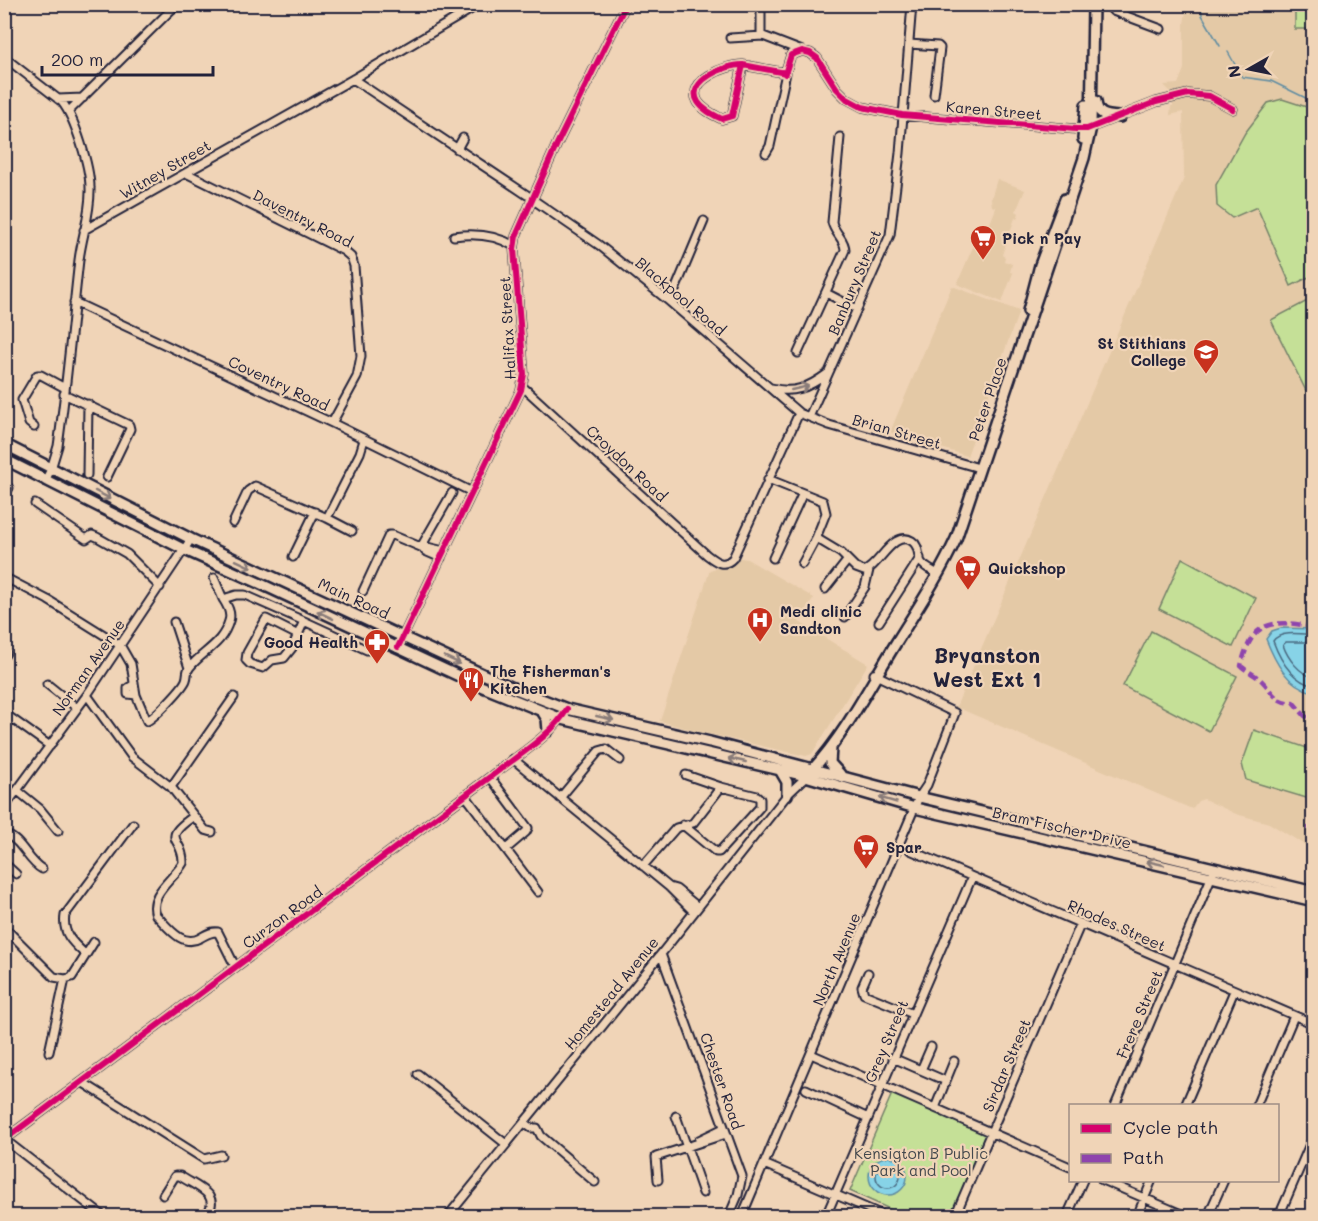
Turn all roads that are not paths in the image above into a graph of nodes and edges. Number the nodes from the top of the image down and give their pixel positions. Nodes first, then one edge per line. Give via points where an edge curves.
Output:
1 (177, 4) edge
2 (480, 4) edge
3 (626, 4) edge
4 (762, 4) edge
5 (912, 4) edge
6 (1091, 4) edge
7 (1107, 4) edge
8 (1161, 29) dead end
9 (761, 36) junction
10 (730, 38) dead end
11 (909, 44) junction
12 (802, 51) junction
13 (4, 57) edge
14 (743, 65) junction
15 (785, 74) junction
16 (1093, 75) junction
17 (353, 79) junction
18 (934, 95) dead end
19 (58, 99) junction
20 (82, 99) junction
21 (1233, 109) dead end
22 (69, 111) junction
23 (902, 115) junction
24 (1120, 117) junction
25 (75, 124) junction
26 (1088, 128) junction
27 (840, 137) dead end
28 (463, 138) dead end
29 (457, 149) junction
30 (766, 153) dead end
31 (186, 173) junction
32 (530, 197) junction
33 (704, 221) dead end
34 (84, 230) junction
35 (454, 236) dead end
36 (1057, 242) junction
37 (514, 246) junction
38 (1037, 277) junction
39 (826, 293) junction
40 (74, 302) junction
41 (670, 302) junction
42 (857, 309) junction
43 (798, 353) dead end
44 (828, 374) junction
45 (522, 386) junction
46 (768, 387) junction
47 (65, 391) junction
48 (88, 405) junction
49 (799, 412) junction
50 (809, 417) junction
51 (332, 423) junction
52 (34, 428) dead end
53 (364, 440) junction
54 (4, 444) edge
55 (4, 459) edge
56 (977, 468) junction
57 (51, 469) junction
58 (87, 475) dead end
59 (107, 477) dead end
60 (768, 479) junction
61 (45, 481) junction
62 (4, 484) edge
63 (472, 492) junction
64 (452, 493) dead end
65 (803, 493) junction
66 (4, 494) edge
67 (35, 504) dead end
68 (315, 512) junction
69 (327, 518) junction
70 (233, 523) dead end
71 (352, 531) dead end
72 (816, 538) junction
73 (191, 539) junction
74 (422, 547) junction
75 (185, 550) junction
76 (442, 554) junction
77 (293, 557) dead end
78 (773, 558) dead end
79 (920, 558) junction
80 (847, 561) junction
81 (802, 564) dead end
82 (869, 570) junction
83 (936, 573) junction
84 (4, 577) edge
85 (214, 578) dead end
86 (160, 587) junction
87 (825, 589) dead end
88 (363, 591) dead end
89 (223, 599) junction
90 (845, 617) dead end
91 (174, 621) dead end
92 (304, 621) junction
93 (879, 622) dead end
94 (298, 634) junction
95 (402, 636) junction
96 (373, 637) junction
97 (4, 645) edge
98 (120, 645) junction
99 (398, 647) junction
100 (4, 656) edge
101 (189, 668) junction
102 (875, 675) junction
103 (47, 684) dead end
104 (87, 694) junction
105 (234, 697) dead end
106 (77, 708) junction
107 (567, 709) junction
108 (542, 711) junction
109 (4, 713) edge
110 (562, 718) junction
111 (548, 731) junction
112 (51, 746) junction
113 (831, 748) junction
114 (512, 760) junction
115 (620, 760) dead end
116 (780, 770) junction
117 (808, 772) junction
118 (686, 775) dead end
119 (842, 776) junction
120 (490, 777) junction
121 (171, 787) junction
122 (721, 787) junction
123 (18, 791) junction
124 (465, 795) junction
125 (787, 795) junction
126 (919, 797) junction
127 (560, 798) junction
128 (4, 808) edge
129 (915, 808) junction
130 (194, 816) junction
131 (133, 824) dead end
132 (683, 825) junction
133 (57, 831) dead end
134 (212, 832) dead end
135 (4, 834) edge
136 (506, 849) junction
137 (910, 850) dead end
138 (4, 863) edge
139 (643, 866) junction
140 (42, 869) dead end
141 (1214, 872) junction
142 (16, 874) dead end
143 (972, 877) junction
144 (538, 892) dead end
145 (1314, 892) edge
146 (1314, 900) edge
147 (696, 909) junction
148 (1081, 923) junction
149 (4, 927) edge
150 (94, 942) dead end
151 (661, 954) junction
152 (86, 955) junction
153 (235, 966) junction
154 (1175, 966) junction
155 (868, 973) dead end
156 (65, 979) junction
157 (1234, 991) junction
158 (913, 1014) junction
159 (1294, 1016) junction
160 (1314, 1024) edge
161 (931, 1047) dead end
162 (49, 1052) dead end
163 (810, 1054) junction
164 (894, 1058) junction
165 (954, 1061) dead end
166 (921, 1070) junction
167 (418, 1074) dead end
168 (946, 1081) junction
169 (82, 1082) junction
170 (882, 1086) junction
171 (806, 1089) dead end
172 (1116, 1104) edge
173 (1186, 1104) edge
174 (1257, 1104) edge
175 (935, 1108) junction
176 (676, 1116) dead end
177 (868, 1118) junction
178 (524, 1123) junction
179 (725, 1131) junction
180 (992, 1133) junction
181 (1314, 1135) edge
182 (5, 1140) edge
183 (506, 1144) junction
184 (688, 1146) junction
185 (221, 1155) dead end
186 (764, 1164) junction
187 (1069, 1166) edge
188 (658, 1180) dead end
189 (595, 1182) dead end
190 (1082, 1182) edge
191 (1107, 1182) edge
192 (1151, 1182) edge
193 (1223, 1182) edge
194 (703, 1193) dead end
195 (163, 1195) dead end
196 (835, 1195) junction
197 (1145, 1198) junction
198 (103, 1216) edge
199 (205, 1216) edge
200 (448, 1216) edge
201 (729, 1216) edge
202 (742, 1216) edge
203 (826, 1216) edge
204 (885, 1216) edge
205 (955, 1216) edge
206 (1067, 1216) edge
207 (1137, 1216) edge
208 (1186, 1216) edge
209 (1208, 1216) edge
210 (1279, 1216) edge

1 - 20 street via 156,30
2 - 17 street, Witney Street
3 - 32 street, Halifax Street
4 - 9 street
5 - 11 street, Banbury Street
6 - 16 main road, Peter Place
6 - 26 main road, Peter Place
7 - 8 street via 1113,11
9 - 10 street
9 - 12 street, Karen Street
11 - 18 street via 940,48
11 - 23 street, Banbury Street
12 - 15 street via 791,55
12 - 23 street, Karen Street via 818,58 847,99 862,107
13 - 19 street
14 - 14 street via 730,66 704,78 696,92 702,107 722,119 732,116
14 - 15 street
15 - 30 street
16 - 24 main road via 1097,110 1105,116
16 - 26 main road, Peter Place
17 - 29 street, Blackpool Road
17 - 31 street, Witney Street
19 - 20 street
19 - 22 street
20 - 22 street
20 - 25 street
21 - 24 street, Karen Street via 1209,96 1188,94
22 - 25 street
23 - 26 street, Karen Street
23 - 42 street, Banbury Street via 890,235
24 - 26 street, Karen Street
25 - 34 street via 90,183
26 - 36 main road, Peter Place via 1083,161
26 - 38 main road, Peter Place
27 - 39 street via 832,222 845,250
28 - 29 street
29 - 32 street, Blackpool Road
31 - 34 street, Witney Street
31 - 51 street, Daventry Road via 344,251 353,261 361,364
32 - 37 street, Halifax Street
32 - 41 street, Blackpool Road via 590,238
33 - 41 street
34 - 40 street
35 - 37 street via 493,237
36 - 38 main road
36 - 56 main road, Peter Place
37 - 45 street, Halifax Street via 524,367
38 - 56 main road, Peter Place
39 - 42 street
39 - 43 street
40 - 47 street
40 - 51 street, Coventry Road
41 - 46 street, Blackpool Road
42 - 44 street, Banbury Street
46 -> 44 street via 800,389
44 - 50 street, Banbury Street
45 - 60 street, Croydon Road via 721,564 733,558
45 - 63 street, Halifax Street
46 - 49 street, Blackpool Road
47 - 48 street
47 - 52 street via 37,375 22,400
47 - 57 street
48 - 58 street
48 - 59 street via 129,425
49 - 50 street, Blackpool Road
49 - 60 street
50 - 56 street, Brian Street
51 - 53 street, Coventry Road
53 - 63 street, Coventry Road
53 - 69 street
54 - 57 main road, Main Road
55 - 61 main road, Main Road
56 - 83 main road, Peter Place via 953,538
56 - 102 main road, Peter Place via 947,560
57 - 61 street
57 -> 73 main road, Main Road
60 - 65 street
61 - 75 main road, Main Road
62 - 66 street via 9,488
63 - 76 street, Halifax Street
64 - 74 street
65 - 72 street via 826,506
65 - 78 street
67 - 86 street via 82,538 92,535 127,554
68 - 69 street
68 - 70 street via 255,486 248,491
68 - 77 street
69 - 71 street
72 - 80 street
72 - 81 street
73 - 75 street, Norman Avenue
73 -> 95 main road, Main Road
74 - 76 street
74 - 88 street via 389,535
75 - 86 street, Norman Avenue
96 -> 75 main road, Main Road
76 - 95 street, Halifax Street
79 - 82 street via 914,542 900,540 883,552
79 - 83 street
79 - 93 street
80 - 82 street via 861,571
80 - 87 street
82 - 90 street via 865,587
83 - 102 main road, Peter Place
84 - 98 street
85 - 89 street
86 - 98 street, Norman Avenue
89 - 92 street via 245,595
89 - 101 street via 230,615 228,624 217,643
91 - 101 street
92 - 94 street
92 - 96 street via 367,650
94 - 94 street via 283,659 272,660 263,668 246,660 266,619
95 - 99 street, Halifax Street
95 -> 107 main road, Main Road
96 - 99 main road, Main Road
97 - 100 street
98 - 101 street via 131,664 136,695 149,721 185,682
98 - 104 street, Norman Avenue
99 - 108 main road, Main Road
102 - 113 main road, Peter Place
102 - 117 main road, Peter Place
102 - 126 street, North Avenue via 955,713
103 - 106 street
104 - 106 street, Norman Avenue
104 - 121 street via 132,757
105 - 121 street
106 - 112 street, Norman Avenue
107 - 110 street, Curzon Road
107 -> 117 main road, Main Road
108 - 110 main road, Main Road
108 - 111 main road
109 - 112 street
110 - 111 street, Curzon Road
116 -> 110 main road, Main Road
111 - 114 street, Curzon Road
112 - 123 street, Norman Avenue
113 - 117 main road, Peter Place
113 - 119 main road via 830,764
114 - 120 street, Curzon Road
114 - 127 street
115 - 127 street via 606,749 599,751
116 - 117 main road, Main Road
116 - 125 main road via 787,782
117 - 119 main road, Bram Fischer Drive
117 - 125 street, Homestead Avenue
129 -> 117 main road, Bram Fischer Drive
118 - 122 street
119 - 126 main road, Bram Fischer Drive
120 - 124 street, Curzon Road
120 - 136 street via 528,828
121 - 130 street
122 - 132 street via 693,823
122 - 132 street via 757,796 761,803 722,850 716,852
123 - 128 street, Norman Avenue
123 - 133 street via 40,808
124 - 136 street
124 - 153 street, Curzon Road
125 - 147 street, Homestead Avenue
126 - 129 street, North Avenue
126 - 141 main road, Bram Fischer Drive
127 - 139 street
141 -> 129 main road, Bram Fischer Drive
129 - 163 street, North Avenue
130 - 134 street via 205,830
130 - 153 street via 175,834 183,863 154,903 154,911 184,941 193,942 218,932
131 - 152 street via 65,915 68,937
132 - 139 street
135 - 140 street via 15,839
136 - 144 street
137 - 143 street, Rhodes Street
138 - 142 street
139 - 147 street
141 - 145 main road, Bram Fischer Drive
141 - 146 main road, Bram Fischer Drive
141 - 154 street, Frere Street
143 - 148 street, Rhodes Street
143 - 158 street, Grey Street
147 - 151 street, Homestead Avenue
148 - 154 street, Rhodes Street
148 - 180 street, Sirdar Street
149 - 156 street via 54,977
150 - 152 street
151 - 178 street, Homestead Avenue
151 - 179 street, Chester Road
152 - 156 street via 72,977
153 - 169 street, Curzon Road
154 - 157 street, Rhodes Street
154 - 172 street, Frere Street
155 - 158 street via 862,987 864,994
156 - 162 street
157 - 159 street, Rhodes Street
157 - 173 street
158 - 164 street, Grey Street
159 - 160 street, Rhodes Street
159 - 174 street
161 - 166 street
163 - 170 street
163 - 186 street, North Avenue
164 - 166 street
164 - 170 street, Grey Street
165 - 168 street
166 - 168 street
167 - 183 street
168 - 175 street
169 - 182 street, Curzon Road
169 - 185 street via 204,1159
170 - 175 street
170 - 177 street, Grey Street
171 - 177 street
175 - 180 street
176 - 184 street
177 - 196 street, Grey Street
178 - 183 street, Homestead Avenue
178 - 189 street
179 - 184 street
179 - 201 street, Chester Road via 742,1179
180 - 187 street
180 - 205 street, Sirdar Street
181 - 210 street
182 - 198 street
183 - 200 street, Homestead Avenue
184 - 188 street via 656,1157
184 - 194 street
186 - 196 street
186 - 202 street, North Avenue
190 - 206 street
191 - 197 street
192 - 197 street
193 - 209 street
195 - 199 street via 175,1176 180,1176 210,1196 212,1209
196 - 203 street, Grey Street
196 - 204 street
197 - 207 street
197 - 208 street

